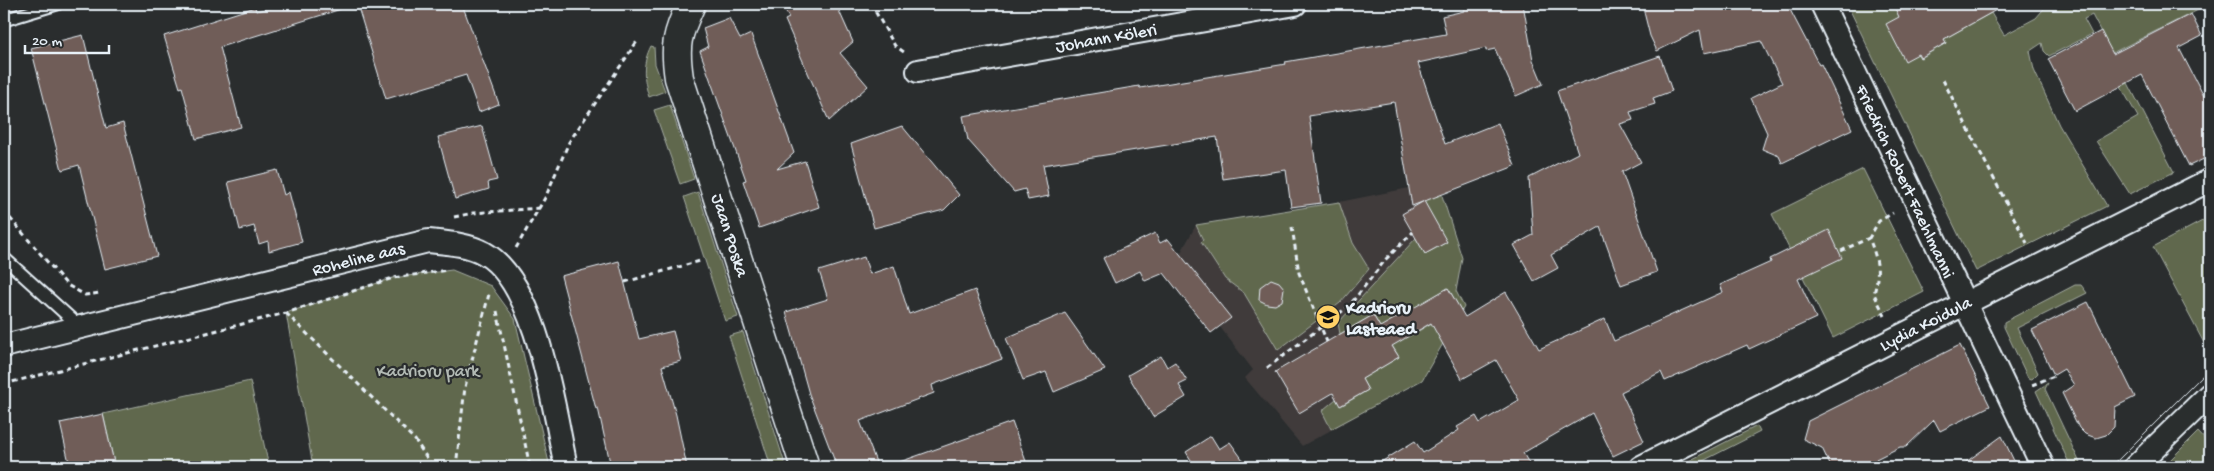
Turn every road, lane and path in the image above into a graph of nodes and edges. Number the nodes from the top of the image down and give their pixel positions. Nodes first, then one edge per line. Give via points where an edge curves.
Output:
1 (57, 4) edge
2 (691, 4) edge
3 (871, 4) edge
4 (1294, 4) edge
5 (1822, 4) edge
6 (4, 20) edge
7 (638, 40) dead end
8 (918, 71) joint
9 (1943, 80) dead end
10 (2210, 180) edge
11 (540, 208) junction
12 (4, 211) edge
13 (1896, 212) dead end
14 (444, 219) dead end
15 (1292, 227) dead end
16 (1412, 232) dead end
17 (1869, 238) junction
18 (1841, 251) dead end
19 (4, 258) edge
20 (700, 261) dead end
21 (2038, 266) junction
22 (452, 270) dead end
23 (503, 270) junction
24 (625, 282) dead end
25 (104, 293) dead end
26 (493, 296) dead end
27 (1964, 303) junction
28 (496, 305) dead end
29 (286, 313) junction
30 (1888, 321) dead end
31 (79, 326) junction
32 (1321, 328) junction
33 (1327, 342) dead end
34 (4, 346) edge
35 (1267, 368) dead end
36 (2054, 376) dead end
37 (4, 384) edge
38 (2029, 387) dead end
39 (2210, 394) edge
40 (433, 467) edge
41 (456, 467) edge
42 (530, 467) edge
43 (566, 467) edge
44 (805, 467) edge
45 (1641, 467) edge
46 (2043, 467) edge
47 (2136, 467) edge

1 - 6 lane
2 - 44 street, Jaan Poska via 675,54 679,78
3 - 8 path via 895,46 906,53
4 - 8 street, Johann Köleri
5 - 27 street, Friedrich Robert Faehlmanni
7 - 11 path via 569,142
9 - 21 path
10 - 21 street, Lydia Koidula
11 - 14 path via 474,213
11 - 23 path
12 - 25 path via 67,285 85,295
13 - 17 path via 1879,221
15 - 32 path via 1300,273
16 - 32 path via 1349,306
17 - 18 path
17 - 30 path via 1878,260 1874,294
19 - 31 lane
20 - 24 path
21 - 27 street, Lydia Koidula
22 - 29 path via 393,278
23 - 31 street, Roheline aas via 484,253 460,245 428,241
23 - 43 street, Roheline aas via 516,287 538,340
26 - 41 path via 491,286 465,387
27 - 45 street, Lydia Koidula
27 - 46 street, Friedrich Robert Faehlmanni
28 - 42 path
29 - 37 path
29 - 40 path via 415,440
31 - 34 street, Roheline aas
32 - 33 path
32 - 35 path
36 - 38 path
39 - 47 street

